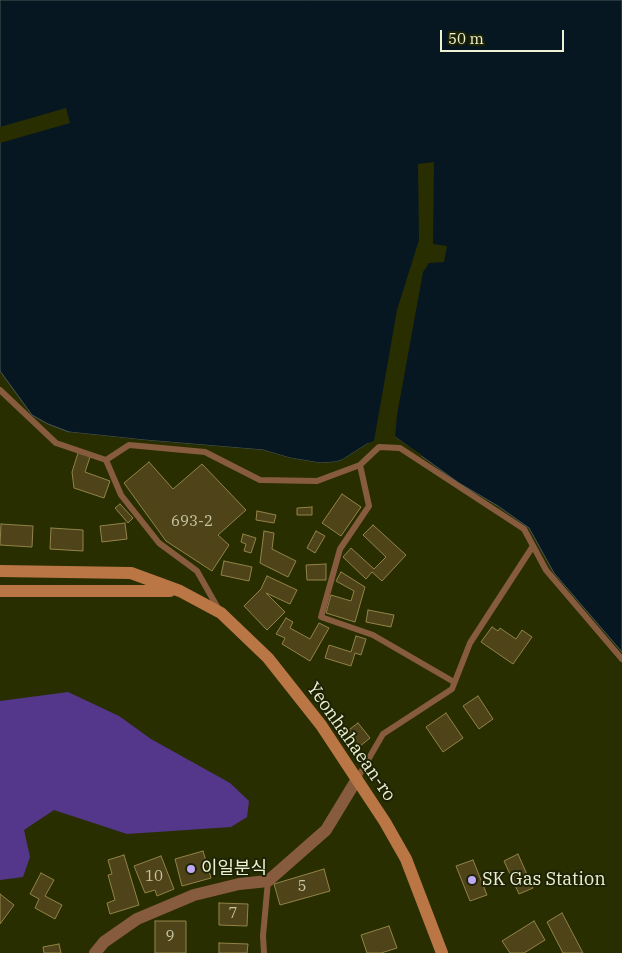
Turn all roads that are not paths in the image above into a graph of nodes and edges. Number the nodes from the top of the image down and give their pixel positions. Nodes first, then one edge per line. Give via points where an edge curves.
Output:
1 (0, 390) edge
2 (106, 460) junction
3 (360, 465) junction
4 (533, 546) junction
5 (0, 571) edge
6 (0, 591) edge
7 (180, 591) junction
8 (221, 613) junction
9 (622, 659) edge
10 (454, 682) junction
11 (357, 779) junction
12 (268, 882) junction
13 (95, 953) edge
14 (264, 953) edge
15 (442, 953) edge

1 - 2 lane via 56,442
2 - 3 lane via 129,445 205,452 260,480 317,481
2 - 8 lane via 121,495 160,543 197,571
3 - 4 lane via 379,448 400,448 524,528
3 - 10 lane via 369,506 340,550 321,617 373,635
4 - 9 lane via 546,570
4 - 10 lane via 470,642
5 - 7 street, Yeonhahaean-ro via 131,573
6 - 7 street, Yeonhahaean-ro
7 - 8 street, Yeonhahaean-ro
8 - 11 street, Yeonhahaean-ro via 268,658 321,725
10 - 11 lane via 452,689 383,734
11 - 12 street via 326,830
11 - 15 street, Yeonhahaean-ro via 406,859
12 - 13 street via 239,884 194,895 131,923 104,942
12 - 14 lane

